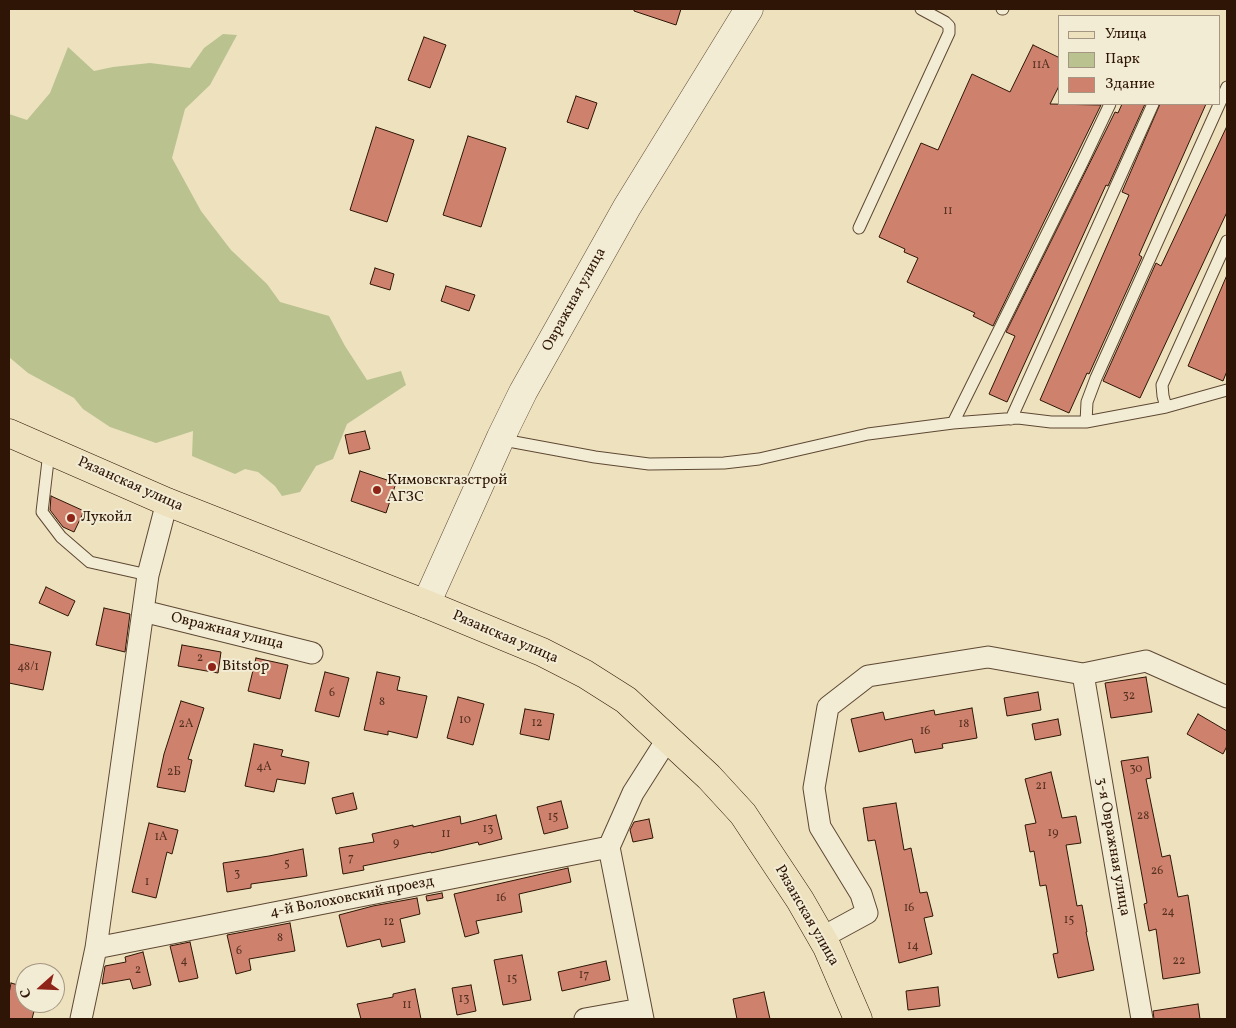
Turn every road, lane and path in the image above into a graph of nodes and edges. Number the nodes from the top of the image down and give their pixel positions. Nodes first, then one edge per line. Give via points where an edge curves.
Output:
1 (749, 9) edge
2 (921, 9) edge
3 (1227, 87) edge
4 (1221, 100) edge
5 (1110, 105) edge
6 (1153, 105) edge
7 (1219, 105) edge
8 (859, 228) dead end
9 (1227, 241) edge
10 (1227, 390) edge
11 (1166, 407) junction
12 (1011, 419) junction
13 (1086, 422) junction
14 (953, 424) junction
15 (9, 433) edge
16 (501, 437) junction
17 (49, 450) junction
18 (167, 502) junction
19 (148, 575) junction
20 (426, 604) junction
21 (143, 611) junction
22 (312, 653) dead end
23 (1083, 674) junction
24 (1227, 697) edge
25 (668, 738) junction
26 (609, 847) junction
27 (821, 938) junction
28 (96, 948) junction
29 (642, 1014) edge
30 (81, 1019) edge
31 (585, 1019) edge
32 (858, 1019) edge
33 (1142, 1019) edge

1 - 16 street, Овражная улица via 627,207
2 - 8 lane via 945,22 949,33
3 - 4 lane
5 - 14 lane
6 - 12 lane
7 - 13 lane via 1096,378 1087,402
9 - 11 lane via 1162,385
10 - 11 lane
11 - 13 lane
12 - 13 lane
12 - 14 lane
14 - 16 lane via 868,434 778,455 724,463 649,464 586,456
15 - 17 main road, Рязанская улица
16 - 20 street, Овражная улица
17 - 18 main road, Рязанская улица
17 - 19 lane via 42,512 61,537 90,562
18 - 19 street
18 - 20 main road, Рязанская улица
19 - 21 street
20 - 25 main road, Рязанская улица via 542,652 585,674 626,700
21 - 22 street, Овражная улица
21 - 28 street
23 - 24 street via 1146,661
23 - 27 street via 988,657 868,676 828,707 814,788 820,827 861,894 867,913
23 - 33 street, 3-я Овражная улица
25 - 26 street via 633,793
25 - 27 main road, Рязанская улица via 710,777 743,814
26 - 28 street, 4-й Волоховский проезд
26 - 29 street
27 - 32 main road, Рязанская улица
28 - 30 street
29 - 31 street

